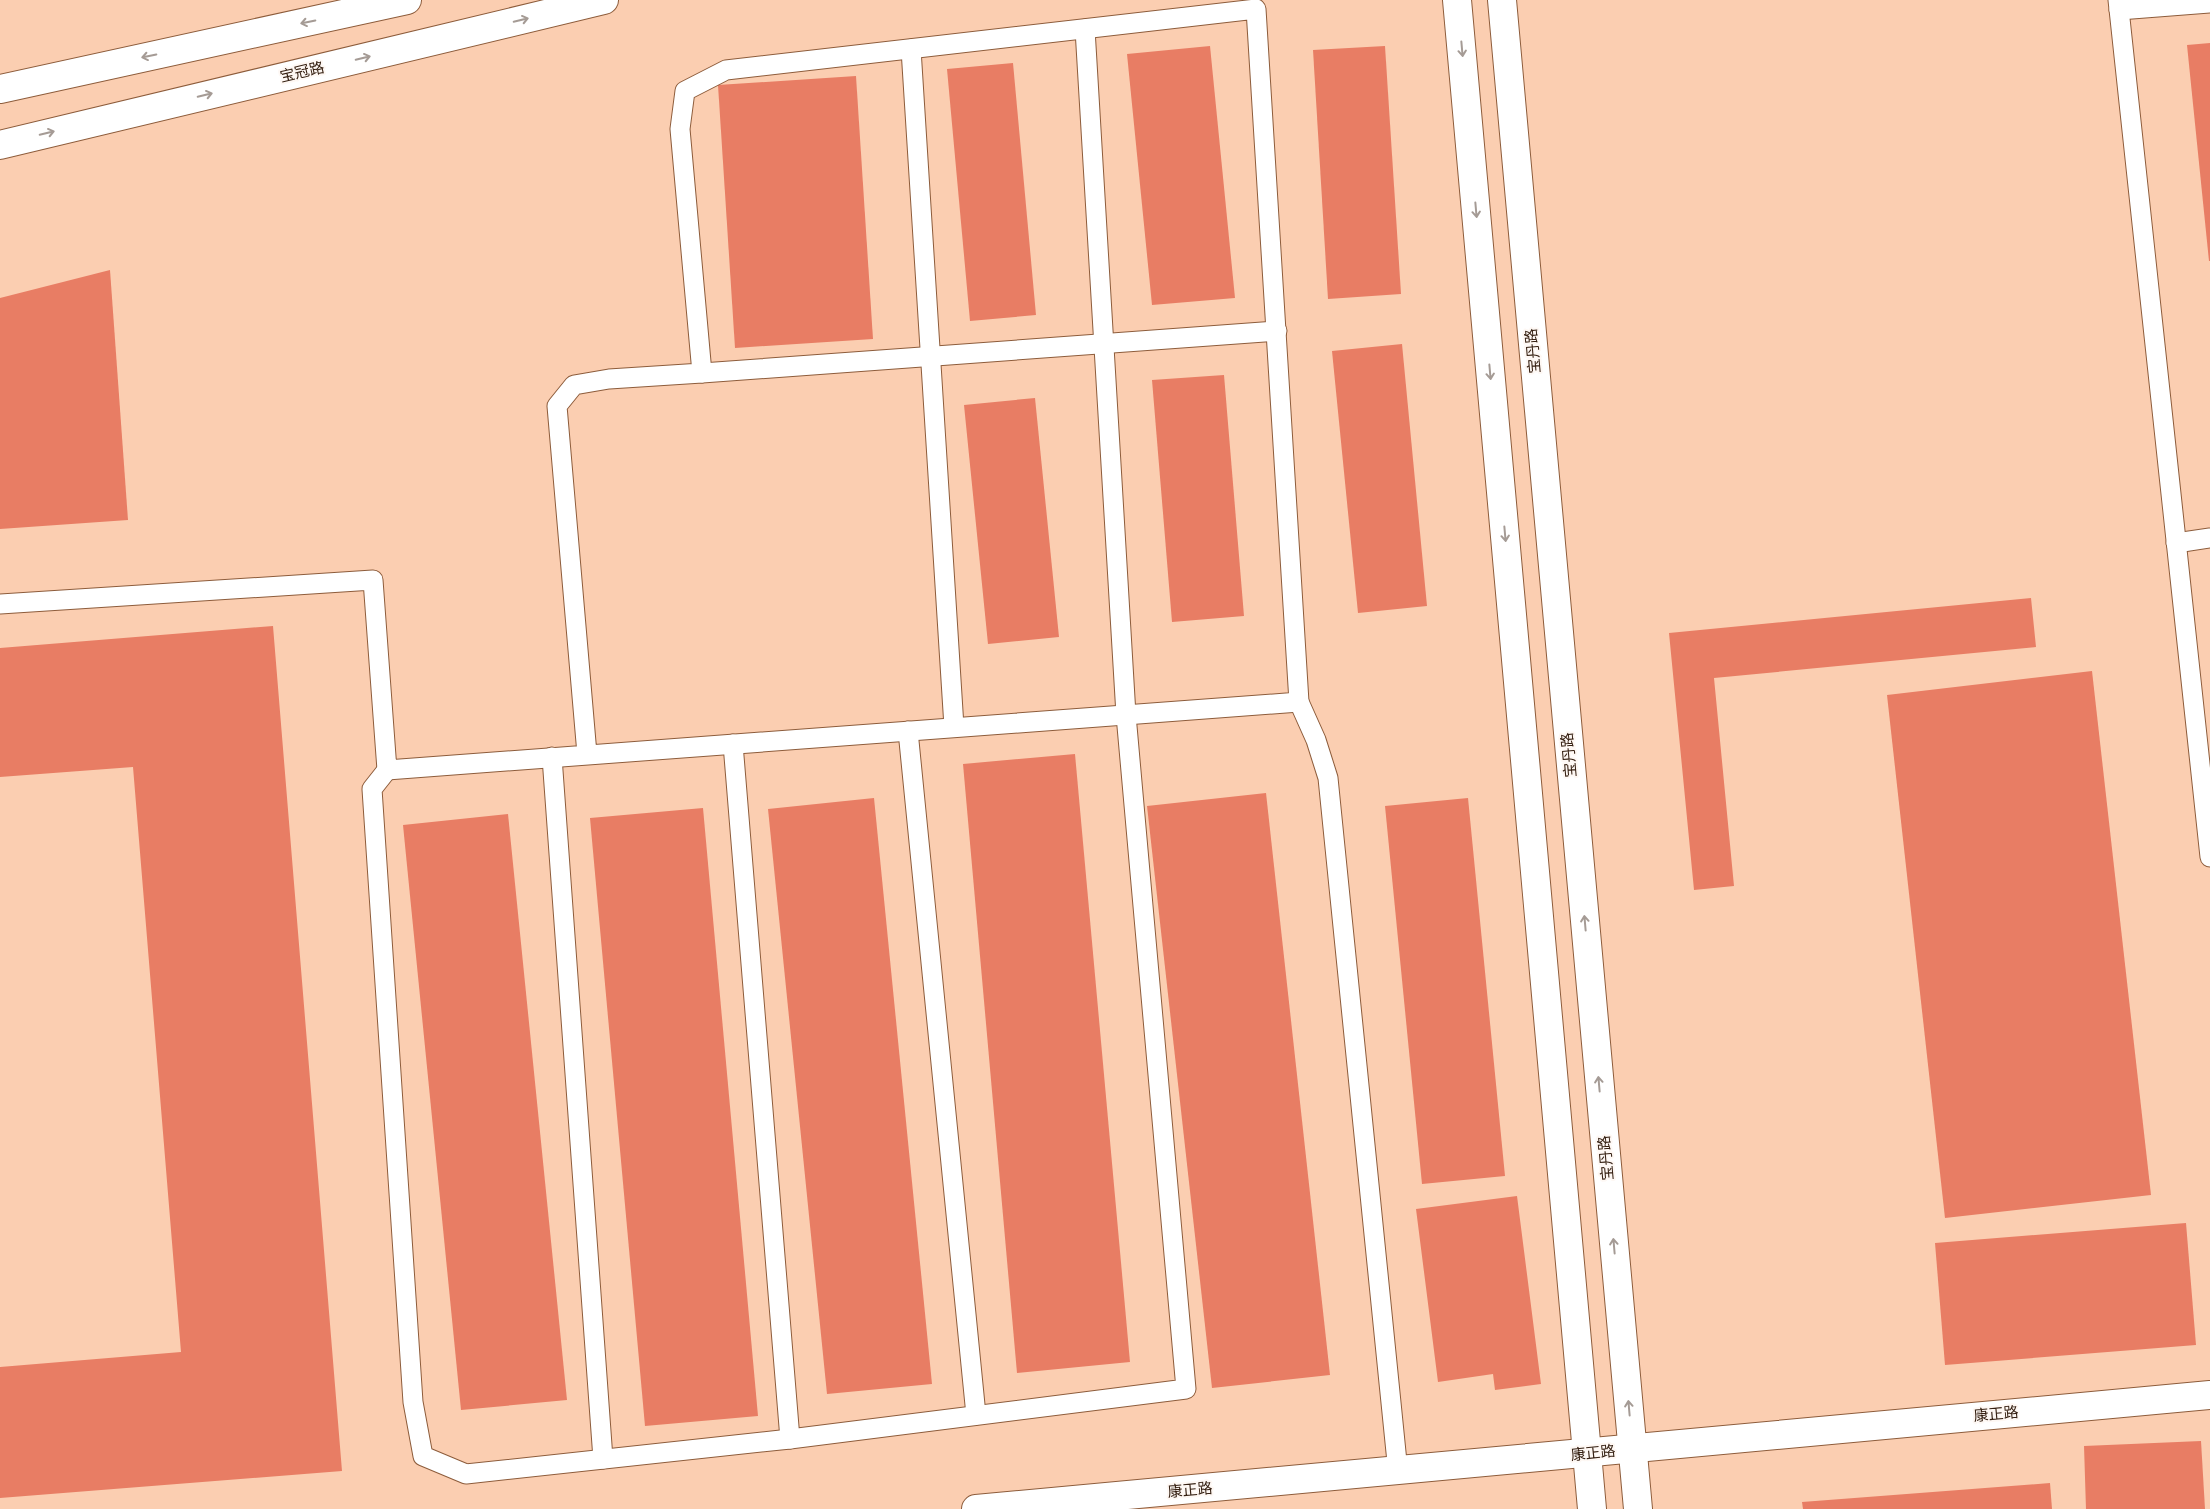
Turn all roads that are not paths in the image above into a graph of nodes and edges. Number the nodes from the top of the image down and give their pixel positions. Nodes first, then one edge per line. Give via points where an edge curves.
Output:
1 (407, 0) edge
2 (604, 0) edge
3 (1457, 0) edge
4 (1502, 0) edge
5 (2210, 3) edge
6 (2119, 5) edge
7 (1085, 29) junction
8 (911, 49) junction
9 (0, 89) edge
10 (0, 145) edge
11 (1277, 331) junction
12 (1105, 344) junction
13 (930, 356) junction
14 (702, 373) junction
15 (2210, 538) edge
16 (2176, 543) junction
17 (0, 604) edge
18 (1299, 702) junction
19 (1126, 715) junction
20 (954, 727) junction
21 (908, 730) junction
22 (733, 744) junction
23 (587, 754) junction
24 (552, 757) junction
25 (387, 770) junction
26 (2210, 857) edge
27 (2210, 1395) edge
28 (976, 1414) junction
29 (790, 1439) junction
30 (1632, 1449) junction
31 (1587, 1453) junction
32 (603, 1459) junction
33 (1398, 1472) junction
34 (976, 1509) edge
35 (1592, 1509) edge
36 (1638, 1509) edge

1 -> 9 street
10 -> 2 street, 宝冠路
3 -> 31 street
30 -> 4 street, 宝丹路
5 - 6 lane
6 - 16 lane
7 - 8 lane
7 - 11 lane via 1256,9
7 - 12 lane
8 - 13 lane
8 - 14 lane via 726,70 686,92 680,129
11 - 12 lane
11 - 18 lane
12 - 13 lane
12 - 19 lane
13 - 14 lane
13 - 20 lane
14 - 23 lane via 609,379 574,385 557,406
15 - 16 lane
16 - 26 lane
17 - 25 lane via 373,580
18 - 19 lane
18 - 33 lane via 1328,778
19 - 20 lane
19 - 28 lane via 1186,1389
20 - 21 lane
21 - 22 lane
21 - 28 lane
22 - 23 lane
22 - 29 lane
23 - 24 lane
24 - 25 lane
24 - 32 lane
25 - 32 lane via 372,789 412,1402 423,1456 466,1474
27 - 30 street, 康正路
28 - 29 lane
29 - 32 lane
30 - 31 street, 康正路
30 - 36 street, 宝丹路
31 - 33 street, 康正路
31 - 35 street
33 - 34 street, 康正路

